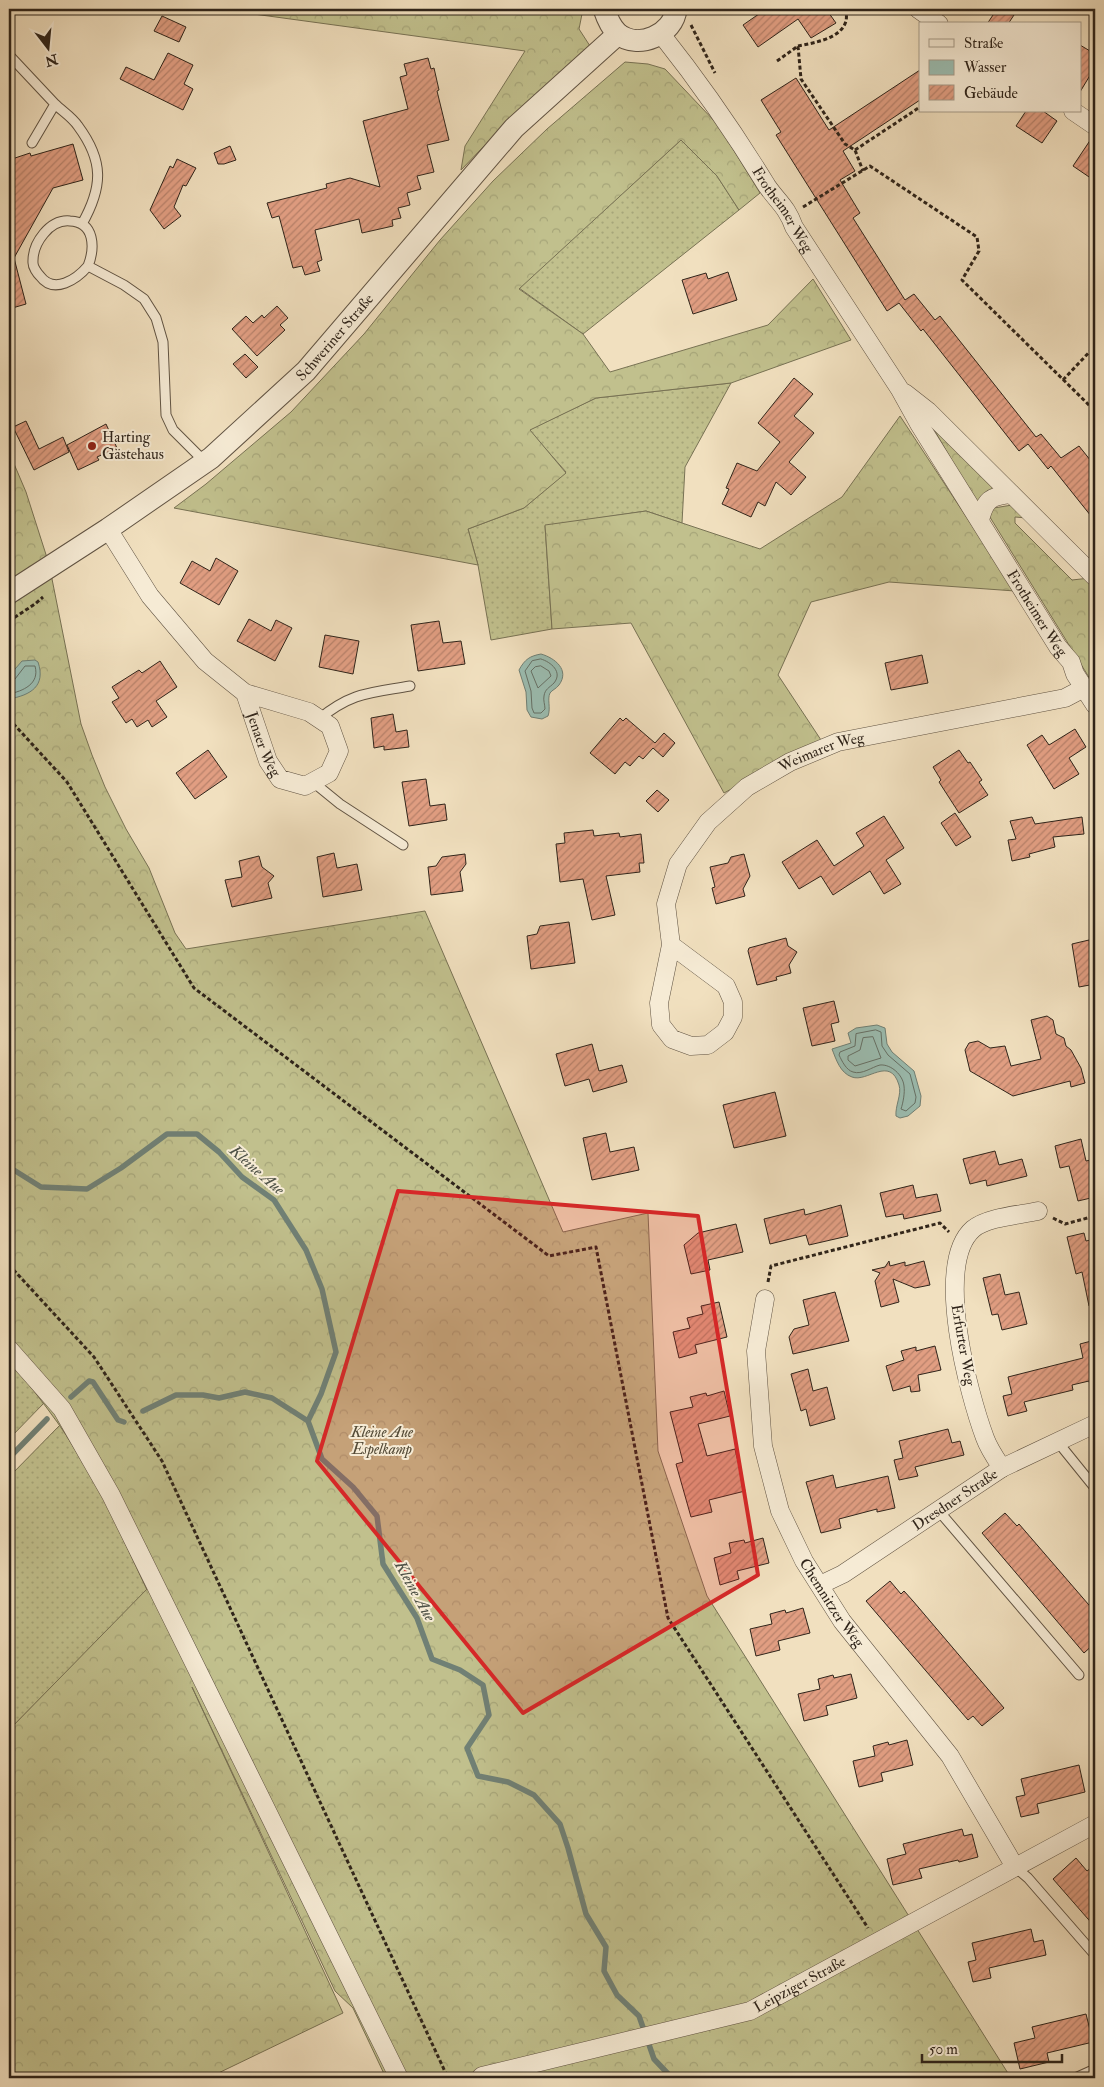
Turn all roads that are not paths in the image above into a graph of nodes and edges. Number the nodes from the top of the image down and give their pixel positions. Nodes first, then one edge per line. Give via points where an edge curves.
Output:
1 (604, 9) edge
2 (918, 9) edge
3 (682, 15) edge
4 (936, 22) edge
5 (618, 34) junction
6 (661, 34) junction
7 (9, 55) edge
8 (55, 104) junction
9 (1074, 112) edge
10 (1095, 126) edge
11 (32, 143) dead end
12 (82, 224) junction
13 (88, 266) junction
14 (899, 388) junction
15 (205, 462) junction
16 (1011, 494) junction
17 (980, 520) junction
18 (108, 529) junction
19 (1095, 577) edge
20 (9, 593) edge
21 (410, 686) dead end
22 (1084, 688) junction
23 (245, 693) junction
24 (1095, 705) edge
25 (319, 719) junction
26 (313, 782) junction
27 (403, 845) dead end
28 (671, 945) junction
29 (1038, 1211) road end
30 (765, 1299) road end
31 (9, 1349) edge
32 (1095, 1424) edge
33 (1056, 1441) junction
34 (1002, 1468) junction
35 (1095, 1488) edge
36 (938, 1510) junction
37 (820, 1585) junction
38 (1079, 1674) dead end
39 (1095, 1824) edge
40 (1015, 1867) junction
41 (1095, 1955) edge
42 (1095, 2069) edge
43 (399, 2078) edge
44 (480, 2078) edge
45 (1075, 2078) edge

1 - 5 street via 607,21
2 - 4 street
3 - 6 street via 675,16
5 - 6 street via 639,40
5 - 15 street, Schweriner Straße via 514,128 306,371
6 - 14 street, Frotheimer Weg via 713,101 790,215 794,227
7 - 8 lane
8 - 11 lane
8 - 12 lane via 77,124 94,156 98,189
9 - 10 street
12 - 13 lane via 94,241
12 - 13 lane via 69,220 51,226 39,241 33,263 43,281 52,285 72,281
13 - 15 lane via 144,299 156,318 163,342 166,415 173,430
14 - 16 street, Frotheimer Weg via 928,411
14 - 17 street, Frotheimer Weg via 918,424
15 - 18 street, Schweriner Straße
16 - 17 street via 984,504
16 - 19 street, Frotheimer Weg
17 - 22 street, Frotheimer Weg via 1058,646 1072,662
18 - 20 street, Schweriner Straße
18 - 23 street, Jenaer Weg via 150,596 205,661
21 - 25 lane via 354,696
22 - 24 street, Frotheimer Weg
22 - 28 street, Weimarer Weg via 1065,698 838,742 790,762 747,787 708,822 678,864 666,904
23 - 25 street, Jenaer Weg via 309,712
23 - 26 street, Jenaer Weg via 268,761 280,779 305,786
25 - 26 street, Jenaer Weg via 330,726 338,751 329,773
26 - 27 lane via 340,804
28 - 28 street, Weimarer Weg via 658,1003 662,1025 672,1039 690,1046 708,1045 725,1032 733,1017 733,1002 726,986
29 - 34 street, Erfurter Weg via 985,1222 972,1230 955,1266 955,1313 969,1386 986,1440
30 - 37 street, Chemnitzer Weg via 756,1351 763,1446 780,1511 804,1561
31 - 43 street via 62,1409 111,1496
32 - 33 street, Dresdner Straße
33 - 34 street, Dresdner Straße
33 - 35 lane
34 - 36 street, Dresdner Straße
36 - 37 street, Dresdner Straße via 843,1574
36 - 38 lane
37 - 40 street, Chemnitzer Weg via 842,1621 950,1756
39 - 40 street, Leipziger Straße
40 - 41 lane
40 - 44 street, Leipziger Straße via 750,2011
42 - 45 lane

